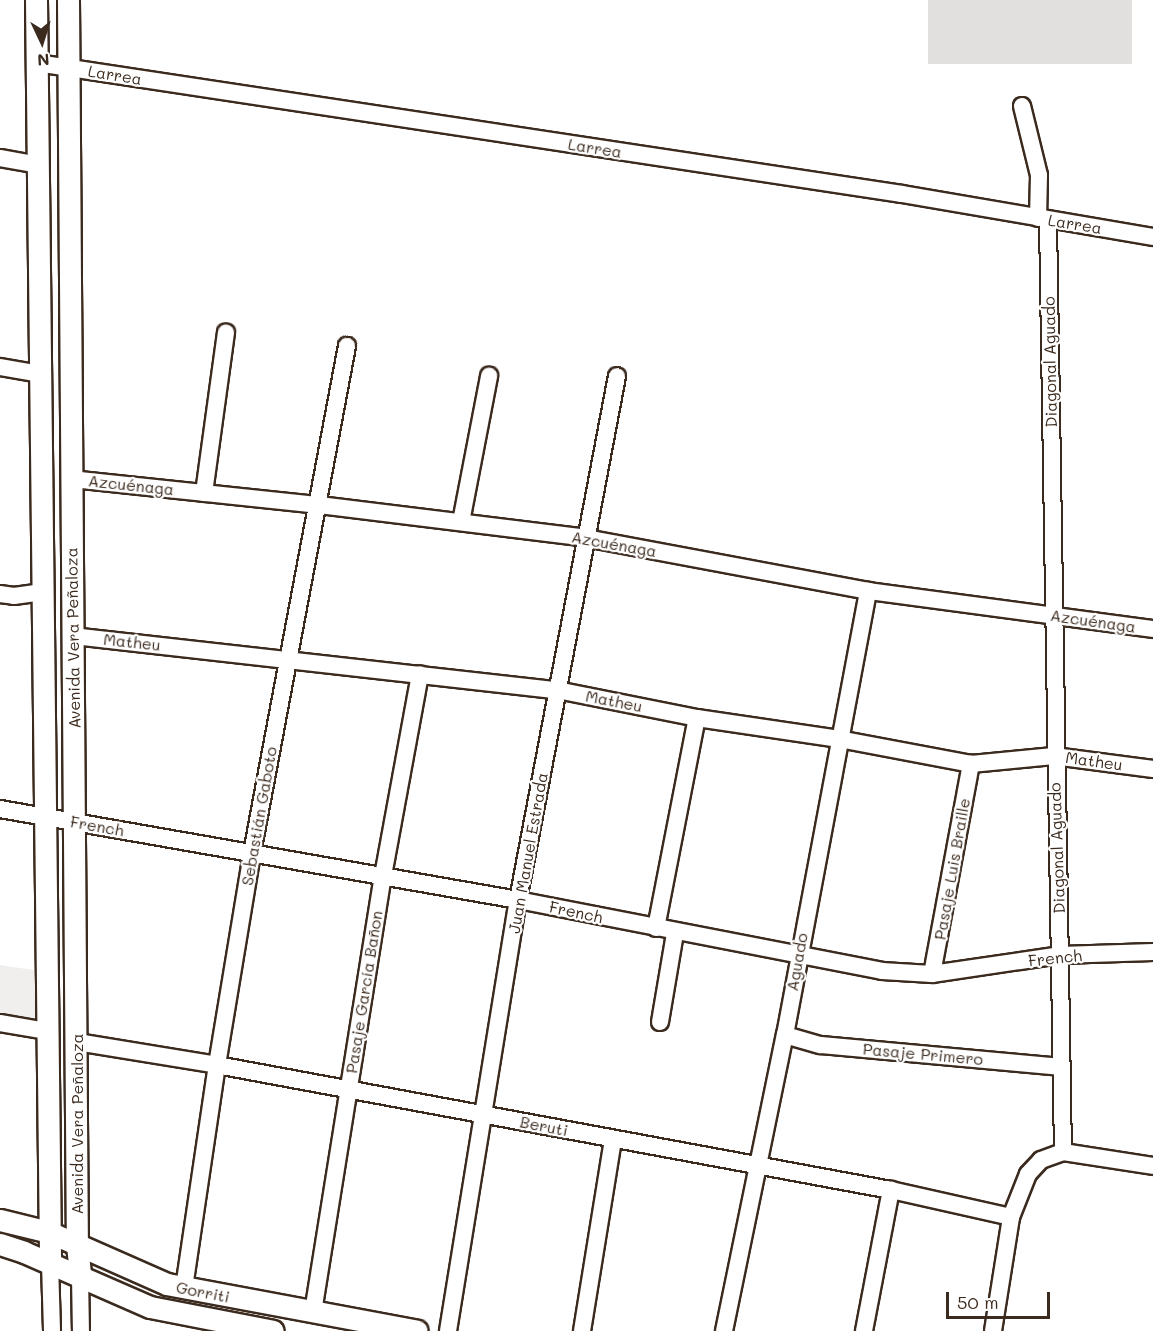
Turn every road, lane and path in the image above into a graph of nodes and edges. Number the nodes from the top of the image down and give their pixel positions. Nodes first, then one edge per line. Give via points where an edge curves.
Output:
1 (36, 0) edge
2 (68, 0) edge
3 (37, 63) junction
4 (69, 69) junction
5 (1022, 106) dead end
6 (0, 158) edge
7 (38, 165) junction
8 (1043, 219) junction
9 (1153, 237) edge
10 (226, 333) dead end
11 (347, 346) dead end
12 (0, 368) edge
13 (40, 374) junction
14 (489, 376) dead end
15 (617, 376) dead end
16 (71, 479) junction
17 (204, 493) junction
18 (319, 505) junction
19 (461, 522) junction
20 (586, 538) junction
21 (868, 591) junction
22 (42, 592) junction
23 (0, 594) edge
24 (1053, 616) junction
25 (1153, 629) edge
26 (73, 636) junction
27 (288, 658) junction
28 (420, 674) junction
29 (557, 690) junction
30 (697, 717) junction
31 (839, 739) junction
32 (1054, 756) junction
33 (971, 764) junction
34 (1153, 769) edge
35 (0, 809) edge
36 (45, 817) junction
37 (75, 821) junction
38 (252, 853) junction
39 (383, 876) junction
40 (518, 900) junction
41 (656, 928) junction
42 (675, 933) junction
43 (1153, 952) edge
44 (798, 953) junction
45 (1060, 955) junction
46 (932, 974) junction
47 (660, 1022) dead end
48 (0, 1023) edge
49 (47, 1031) junction
50 (785, 1035) junction
51 (77, 1042) junction
52 (217, 1065) junction
53 (1062, 1067) junction
54 (348, 1090) junction
55 (483, 1114) junction
56 (614, 1139) junction
57 (1062, 1152) junction
58 (756, 1165) junction
59 (1153, 1166) edge
60 (891, 1190) junction
61 (1011, 1217) junction
62 (0, 1220) edge
63 (49, 1232) junction
64 (0, 1244) edge
65 (77, 1245) junction
66 (51, 1263) junction
67 (80, 1276) junction
68 (184, 1288) junction
69 (313, 1312) junction
70 (52, 1331) edge
71 (81, 1331) edge
72 (273, 1331) edge
73 (417, 1331) edge
74 (448, 1331) edge
75 (582, 1331) edge
76 (724, 1331) edge
77 (864, 1331) edge
78 (993, 1331) edge

1 - 3 main road, Avenida Vera Peñaloza
2 - 4 main road, Avenida Vera Peñaloza
3 - 4 street, Larrea
3 - 7 main road, Avenida Vera Peñaloza
4 - 8 street, Larrea via 890,192
4 - 16 main road, Avenida Vera Peñaloza
5 - 8 street, Diagonal Aguado via 1039,175
6 - 7 street
7 - 13 main road, Avenida Vera Peñaloza
8 - 9 street, Larrea
8 - 24 street, Diagonal Aguado
10 - 17 street
11 - 18 street, Sebastián Gaboto
12 - 13 street
13 - 22 main road, Avenida Vera Peñaloza
14 - 19 street
15 - 20 street, Juan Manuel Estrada
16 - 17 street, Azcuénaga
16 - 26 main road, Avenida Vera Peñaloza
17 - 18 street, Azcuénaga
18 - 19 street, Azcuénaga
18 - 27 street, Sebastián Gaboto
19 - 20 street, Azcuénaga
20 - 21 street, Azcuénaga
20 - 29 street, Juan Manuel Estrada
21 - 24 street, Azcuénaga
21 - 31 street, Aguado
22 - 23 street
22 - 36 main road, Avenida Vera Peñaloza
24 - 25 street, Azcuénaga
24 - 32 street, Diagonal Aguado
26 - 27 street, Matheu
26 - 37 main road, Avenida Vera Peñaloza
27 - 28 street, Matheu
27 - 38 street, Sebastián Gaboto
28 - 29 street, Matheu
28 - 39 street, Pasaje García Bañon
29 - 30 street, Matheu
29 - 40 street, Juan Manuel Estrada
30 - 31 street, Matheu
30 - 41 street
31 - 33 street, Matheu
31 - 44 street, Aguado
32 - 33 street, Matheu
32 - 34 street, Matheu
32 - 45 street, Diagonal Aguado
33 - 46 street, Pasaje Luis Braille
35 - 36 street, French
36 - 37 street, French
36 - 49 main road, Avenida Vera Peñaloza
37 - 38 street, French
37 - 51 main road, Avenida Vera Peñaloza
38 - 39 street, French
38 - 52 street, Sebastián Gaboto
39 - 40 street, French
39 - 54 street, Pasaje García Bañon
40 - 41 street, French
40 - 55 street, Juan Manuel Estrada
41 - 42 street, French
42 - 44 street, French
42 - 47 street
43 - 45 street, French
44 - 46 street, French via 882,971
44 - 50 street, Aguado
45 - 46 street, French
45 - 53 street, Diagonal Aguado
48 - 49 street
49 - 63 main road, Avenida Vera Peñaloza
50 - 53 street, Pasaje Primero via 821,1045
50 - 58 street, Aguado
51 - 52 street, Beruti
51 - 65 main road, Avenida Vera Peñaloza
52 - 54 street, Beruti
52 - 68 street, Sebastián Gaboto
53 - 57 street, Diagonal Aguado
54 - 55 street, Beruti
54 - 69 street, Pasaje García Bañon
55 - 56 street, Beruti
55 - 74 street, Juan Manuel Estrada
56 - 58 street, Beruti
56 - 75 street
57 - 59 street
57 - 61 street via 1041,1160 1028,1174
58 - 60 street, Beruti
58 - 76 street, Aguado
60 - 61 street, Beruti
60 - 77 street
61 - 78 street
62 - 63 main road, Gorriti
63 - 65 main road, Gorriti
63 - 66 main road, Avenida Vera Peñaloza
64 - 66 main road, Gorriti
65 - 67 main road, Avenida Vera Peñaloza
65 - 68 main road, Gorriti
66 - 67 main road, Gorriti
66 - 70 street
67 - 71 street
67 - 72 main road, Gorriti via 150,1307
68 - 69 main road, Gorriti
69 - 73 main road, Gorriti

